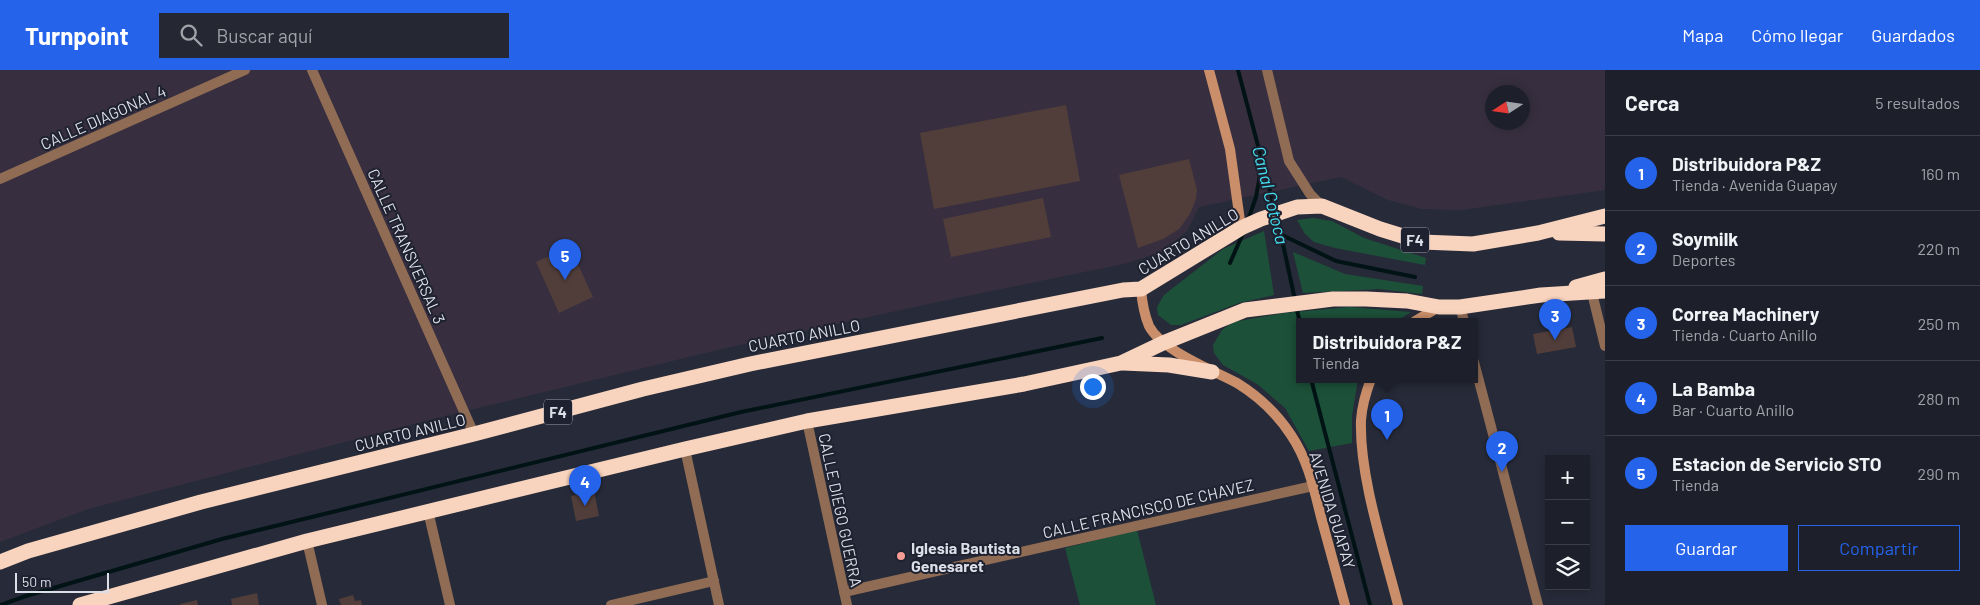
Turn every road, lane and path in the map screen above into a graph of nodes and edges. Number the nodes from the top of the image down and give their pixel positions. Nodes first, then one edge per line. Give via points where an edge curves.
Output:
1 (245, 70) edge
2 (312, 70) edge
3 (1210, 70) edge
4 (1267, 70) edge
5 (0, 179) edge
6 (1322, 206) junction
7 (1605, 216) edge
8 (1241, 228) junction
9 (1538, 233) junction
10 (1605, 234) edge
11 (1605, 279) edge
12 (1141, 289) junction
13 (1598, 292) edge
14 (1541, 295) junction
15 (1440, 307) junction
16 (1462, 314) edge
17 (1420, 318) edge
18 (1164, 343) junction
19 (1605, 346) edge
20 (1121, 363) junction
21 (1212, 372) junction
22 (1478, 377) edge
23 (1369, 383) edge
24 (807, 421) junction
25 (474, 434) junction
26 (685, 449) junction
27 (1313, 486) junction
28 (428, 510) junction
29 (307, 541) junction
30 (0, 562) edge
31 (714, 581) junction
32 (844, 592) junction
33 (80, 605) edge
34 (322, 605) edge
35 (450, 605) edge
36 (612, 605) edge
37 (719, 605) edge
38 (847, 605) edge
39 (1345, 605) edge
40 (1398, 605) edge
41 (1538, 605) edge

1 - 5 street, CALLE DIAGONAL 4
2 - 25 street, CALLE TRANSVERSAL 3
3 - 8 main road via 1230,150
4 - 6 street via 1289,161 1310,194
6 - 8 highway, CUARTO ANILLO / F4 via 1297,207
6 - 9 highway, CUARTO ANILLO / F4 via 1422,242 1473,244
7 - 9 highway, CUARTO ANILLO / F4
8 - 12 highway, CUARTO ANILLO / F4
9 - 10 highway
11 - 14 highway
12 - 18 main road, AVENIDA GUAPAY via 1142,307 1150,327
12 - 25 highway, CUARTO ANILLO / F4 via 750,364
13 - 14 highway
13 - 19 street
14 - 16 highway
15 - 16 highway
15 - 17 main road
15 - 18 highway via 1366,299 1306,302 1245,310
18 - 20 highway
18 - 21 main road, AVENIDA GUAPAY
20 - 21 highway via 1169,365
20 - 24 highway via 1024,384
21 - 27 main road, AVENIDA GUAPAY via 1237,384 1278,417 1304,460
22 - 41 street
23 - 40 main road via 1361,420 1363,449 1373,508
24 - 26 highway
24 - 32 street, CALLE DIEGO GUERRA
25 - 30 highway, CUARTO ANILLO / F4 via 201,502 28,551
26 - 28 highway
26 - 31 street
27 - 32 street, CALLE FRANCISCO DE CHAVEZ
27 - 39 main road, AVENIDA GUAPAY
28 - 29 highway
28 - 35 street
29 - 33 highway
29 - 34 street
31 - 36 street
31 - 37 street
32 - 38 street, CALLE DIEGO GUERRA

